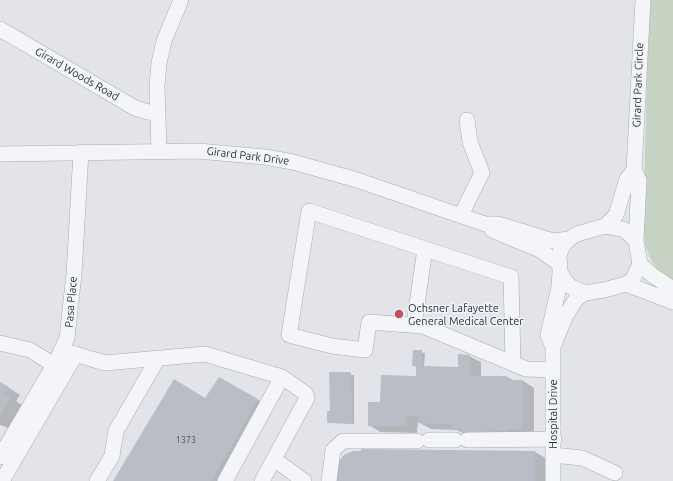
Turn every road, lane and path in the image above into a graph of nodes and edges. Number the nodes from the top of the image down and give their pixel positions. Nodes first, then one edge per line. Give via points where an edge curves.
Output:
1 (181, 0) edge
2 (643, 0) edge
3 (0, 29) edge
4 (157, 113) junction
5 (467, 120) dead end
6 (159, 151) junction
7 (81, 152) junction
8 (0, 154) edge
9 (634, 170) junction
10 (461, 215) junction
11 (485, 224) junction
12 (605, 226) junction
13 (569, 239) junction
14 (636, 241) junction
15 (425, 249) junction
16 (640, 264) junction
17 (559, 267) junction
18 (626, 284) junction
19 (673, 289) edge
20 (585, 293) junction
21 (673, 302) edge
22 (414, 325) junction
23 (0, 343) edge
24 (553, 347) junction
25 (68, 352) junction
26 (158, 358) junction
27 (513, 363) junction
28 (54, 365) junction
29 (553, 370) junction
30 (282, 376) junction
31 (554, 439) junction
32 (554, 455) junction
33 (0, 457) edge
34 (274, 459) junction
35 (615, 473) dead end
36 (2, 481) edge
37 (97, 481) edge
38 (226, 481) edge
39 (262, 481) edge
40 (305, 481) edge
41 (329, 481) edge
42 (553, 481) edge

1 - 4 street via 164,42 159,63
2 - 9 street, Girard Park Circle
3 - 4 street, Girard Woods Road via 135,108
4 - 6 street
5 - 10 street via 470,142 482,173
6 - 7 street, Girard Park Drive
6 - 10 street, Girard Park Drive via 235,153 293,162 357,180
7 - 8 street, Girard Park Drive
7 - 25 street, Pasa Place
9 - 12 street, Girard Park Circle via 627,179 616,214
9 - 14 street, Girard Park Circle via 639,180
10 - 11 street, Girard Park Drive
11 - 13 street, Girard Park Drive via 498,224 553,241
11 - 17 street, Girard Park Drive via 494,232 540,250
12 - 13 street
12 - 14 street via 623,229
13 - 17 street via 559,254
14 - 16 street
15 - 22 street
15 - 22 street via 309,211 290,335 332,346 365,350 369,322
15 - 27 street via 511,277
16 - 18 street via 633,279
16 - 19 street
17 - 20 street via 565,281 571,287
17 - 24 street, Hospital Drive via 559,287 548,335
18 - 20 street
18 - 21 street
20 - 24 street, Hospital Drive via 576,300 566,315
22 - 27 street via 423,326
23 - 28 street via 30,350
24 - 29 street, Hospital Drive
25 - 26 street via 105,363
25 - 28 street, Pasa Place
25 - 36 street
26 - 30 street via 205,354
26 - 37 street via 116,431 112,456
27 - 29 street via 526,369
28 - 33 street, Pasa Place
29 - 31 street, Hospital Drive
30 - 34 street via 306,394 307,398
30 - 38 street
31 - 32 street, Hospital Drive
31 - 41 street via 343,441 333,450
32 - 35 street via 582,458
32 - 42 street, Hospital Drive
34 - 39 street
34 - 40 street

